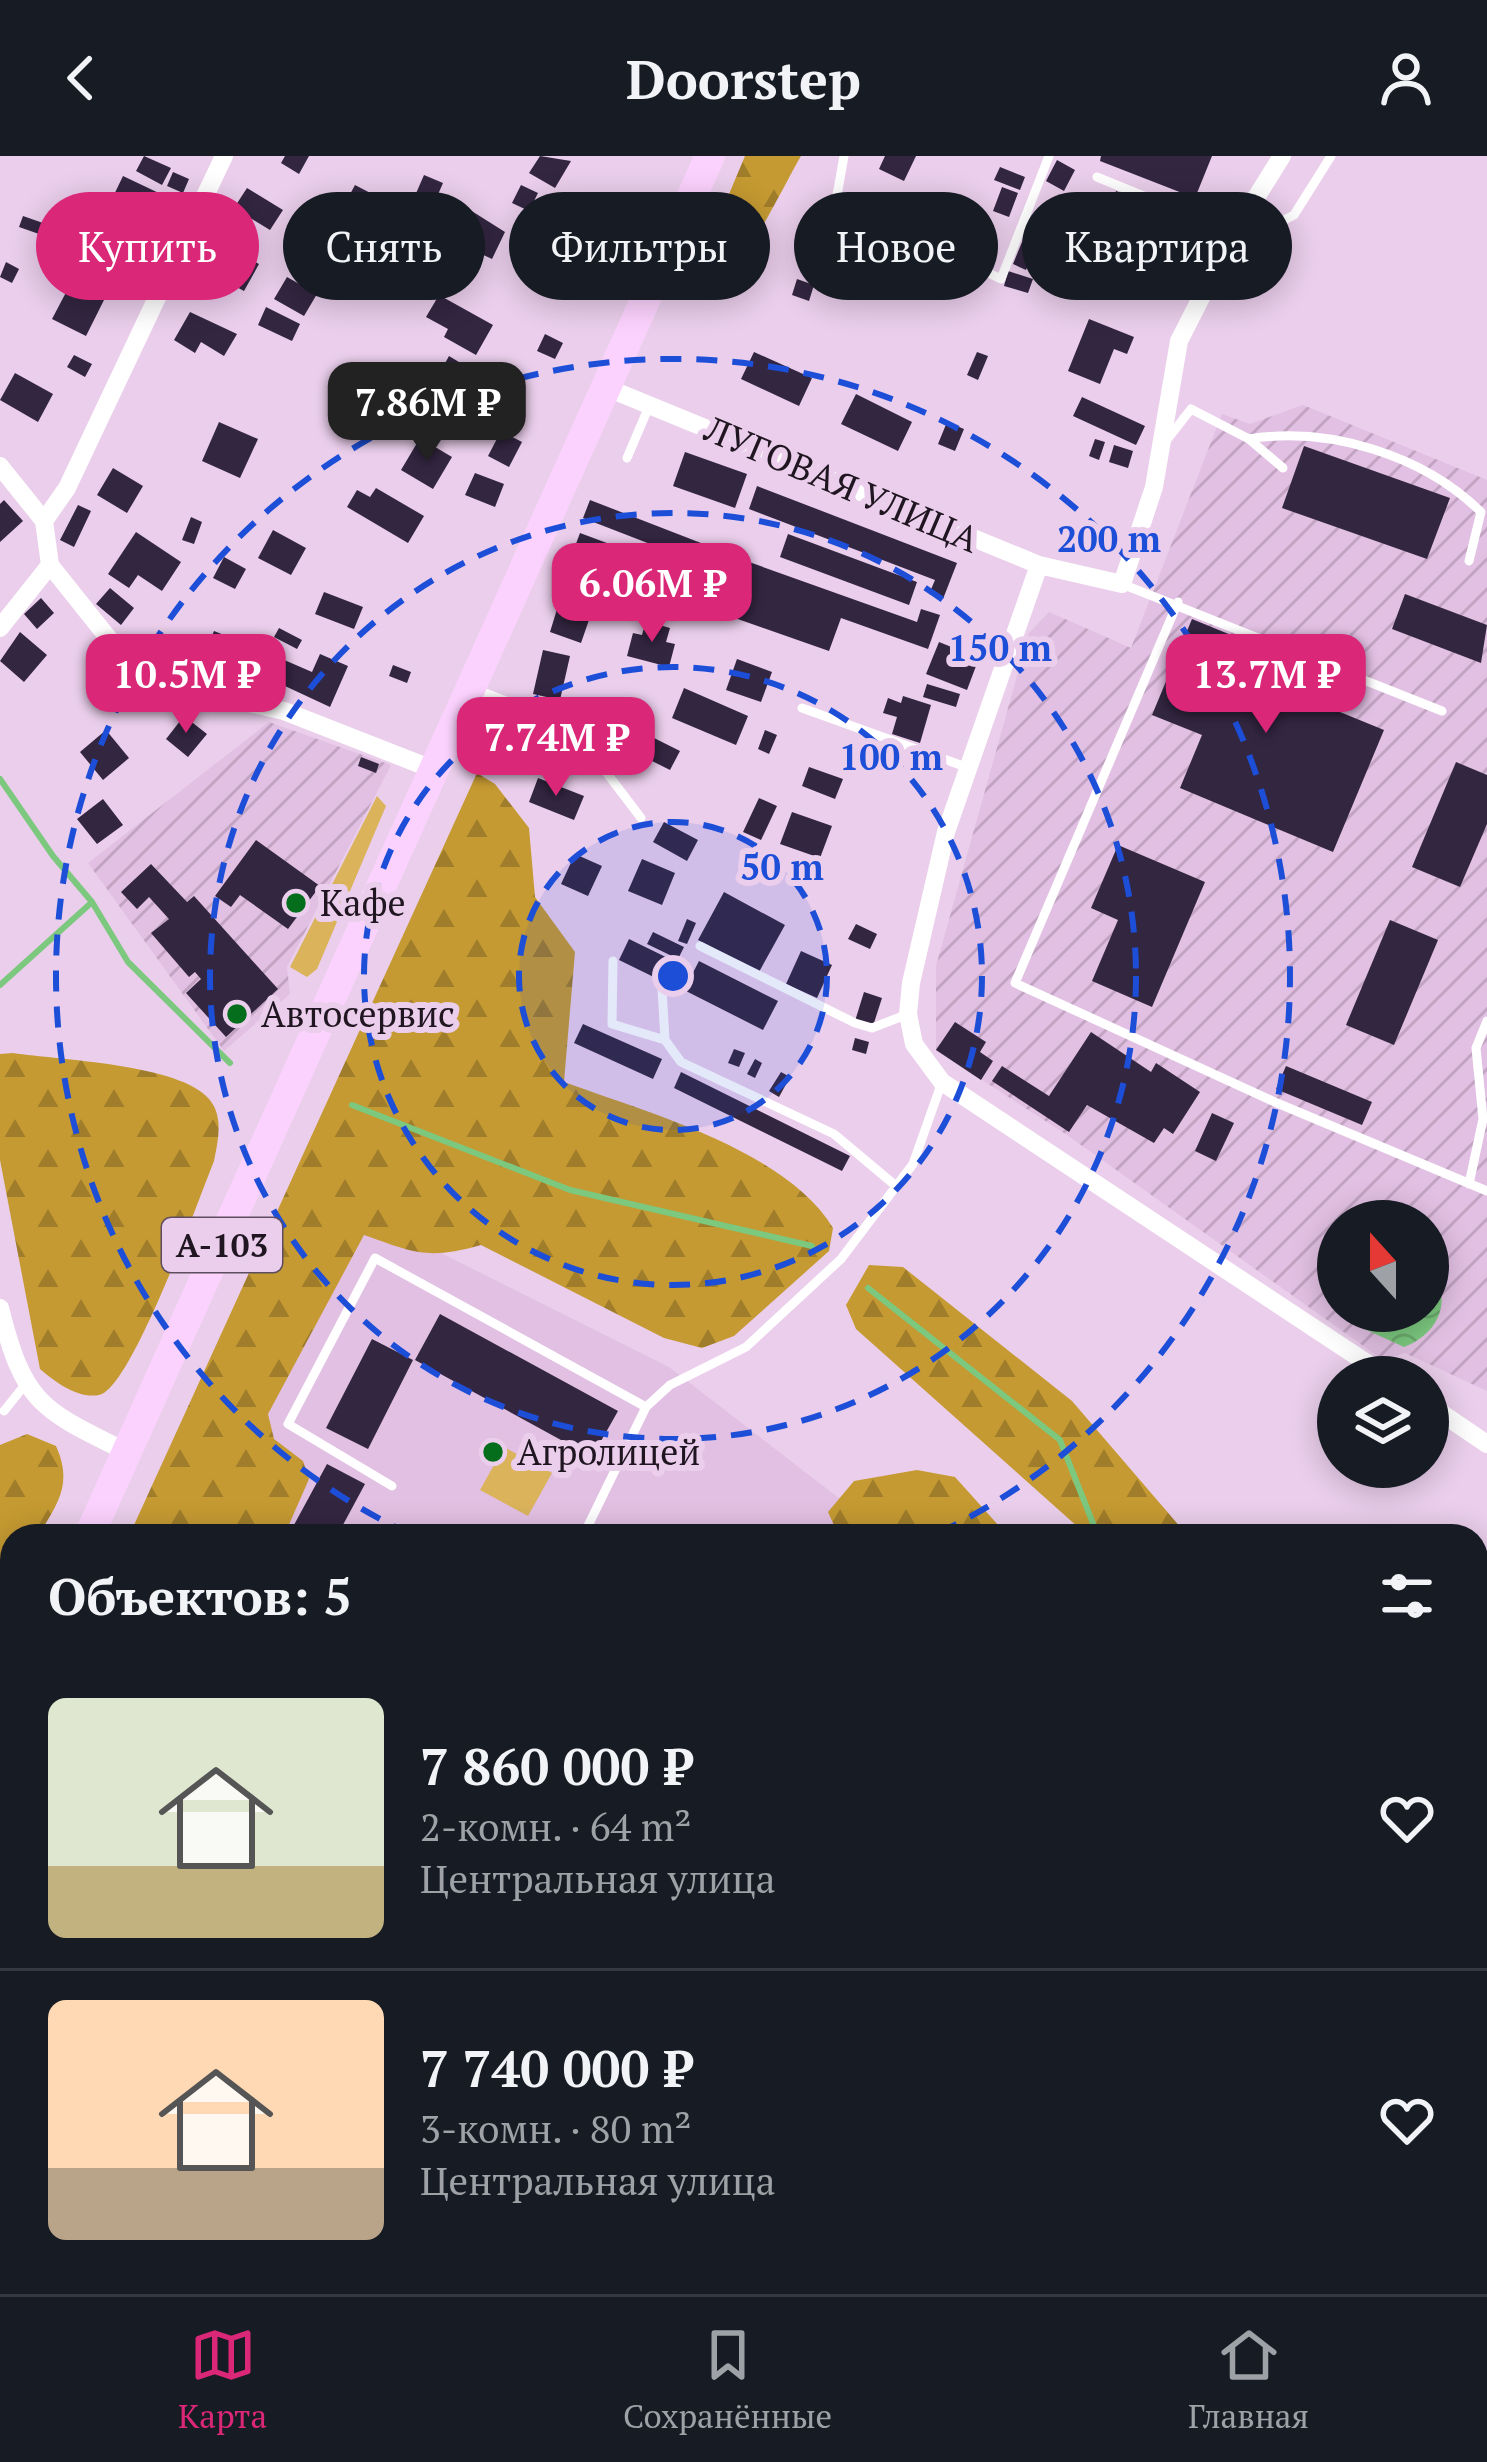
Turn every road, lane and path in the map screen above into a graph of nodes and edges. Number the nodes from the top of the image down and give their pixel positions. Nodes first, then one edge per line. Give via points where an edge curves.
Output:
1 (224, 156) edge
2 (710, 156) edge
3 (844, 156) edge
4 (1049, 156) edge
5 (1282, 156) edge
6 (1331, 156) edge
7 (1097, 177) dead end
8 (1128, 192) edge
9 (1260, 192) edge
10 (1292, 216) edge
11 (1201, 300) edge
12 (605, 387) junction
13 (650, 404) junction
14 (1249, 440) junction
15 (1160, 448) junction
16 (627, 458) dead end
17 (0, 466) edge
18 (1283, 468) dead end
19 (44, 521) junction
20 (1469, 561) dead end
21 (1039, 565) junction
22 (50, 566) junction
23 (1122, 584) junction
24 (1178, 602) junction
25 (0, 628) edge
26 (470, 687) junction
27 (802, 708) dead end
28 (1442, 711) dead end
29 (966, 766) junction
30 (432, 769) junction
31 (641, 818) dead end
32 (700, 946) dead end
33 (613, 961) dead end
34 (662, 989) dead end
35 (908, 1014) junction
36 (1487, 1021) edge
37 (664, 1040) junction
38 (942, 1082) junction
39 (1469, 1184) junction
40 (896, 1186) junction
41 (1487, 1190) edge
42 (0, 1308) edge
43 (1356, 1356) edge
44 (24, 1386) junction
45 (646, 1407) junction
46 (4, 1411) dead end
47 (1449, 1418) edge
48 (1487, 1444) edge
49 (129, 1453) junction
50 (392, 1486) dead end
51 (95, 1524) edge
52 (589, 1524) edge

1 - 19 street via 67,488
2 - 12 main road, А-103
3 - 4 lane via 836,201 1001,279
5 - 9 street
6 - 10 lane
7 - 8 lane
11 - 15 street via 1180,341
12 - 13 street, ЛУГОВАЯ УЛИЦА
12 - 26 main road, А-103
13 - 16 lane
13 - 21 street, ЛУГОВАЯ УЛИЦА
14 - 15 lane via 1191,409
14 - 18 lane
14 - 20 lane via 1336,437 1440,480 1481,512
15 - 23 street
17 - 19 street
19 - 22 street
21 - 23 street, ЛУГОВАЯ УЛИЦА
21 - 29 street
22 - 25 street
22 - 30 street via 137,674 171,694 284,711
23 - 24 lane
24 - 28 lane
24 - 39 lane via 1015,983
26 - 30 main road, А-103
26 - 31 lane via 542,715 584,742
27 - 29 lane
29 - 35 street
30 - 49 main road, А-103
32 - 35 lane via 855,1023 872,1028
33 - 37 lane via 612,1024
34 - 37 lane
35 - 38 street via 914,1044
36 - 39 lane via 1476,1048 1484,1119
37 - 40 lane via 681,1062 834,1134
38 - 40 lane via 913,1164
38 - 43 street
39 - 41 lane
40 - 45 lane via 841,1259 746,1347 670,1385
42 - 44 street
44 - 46 lane
44 - 49 street
45 - 50 lane via 375,1258 288,1424
45 - 52 lane
47 - 48 street
49 - 51 main road, А-103

